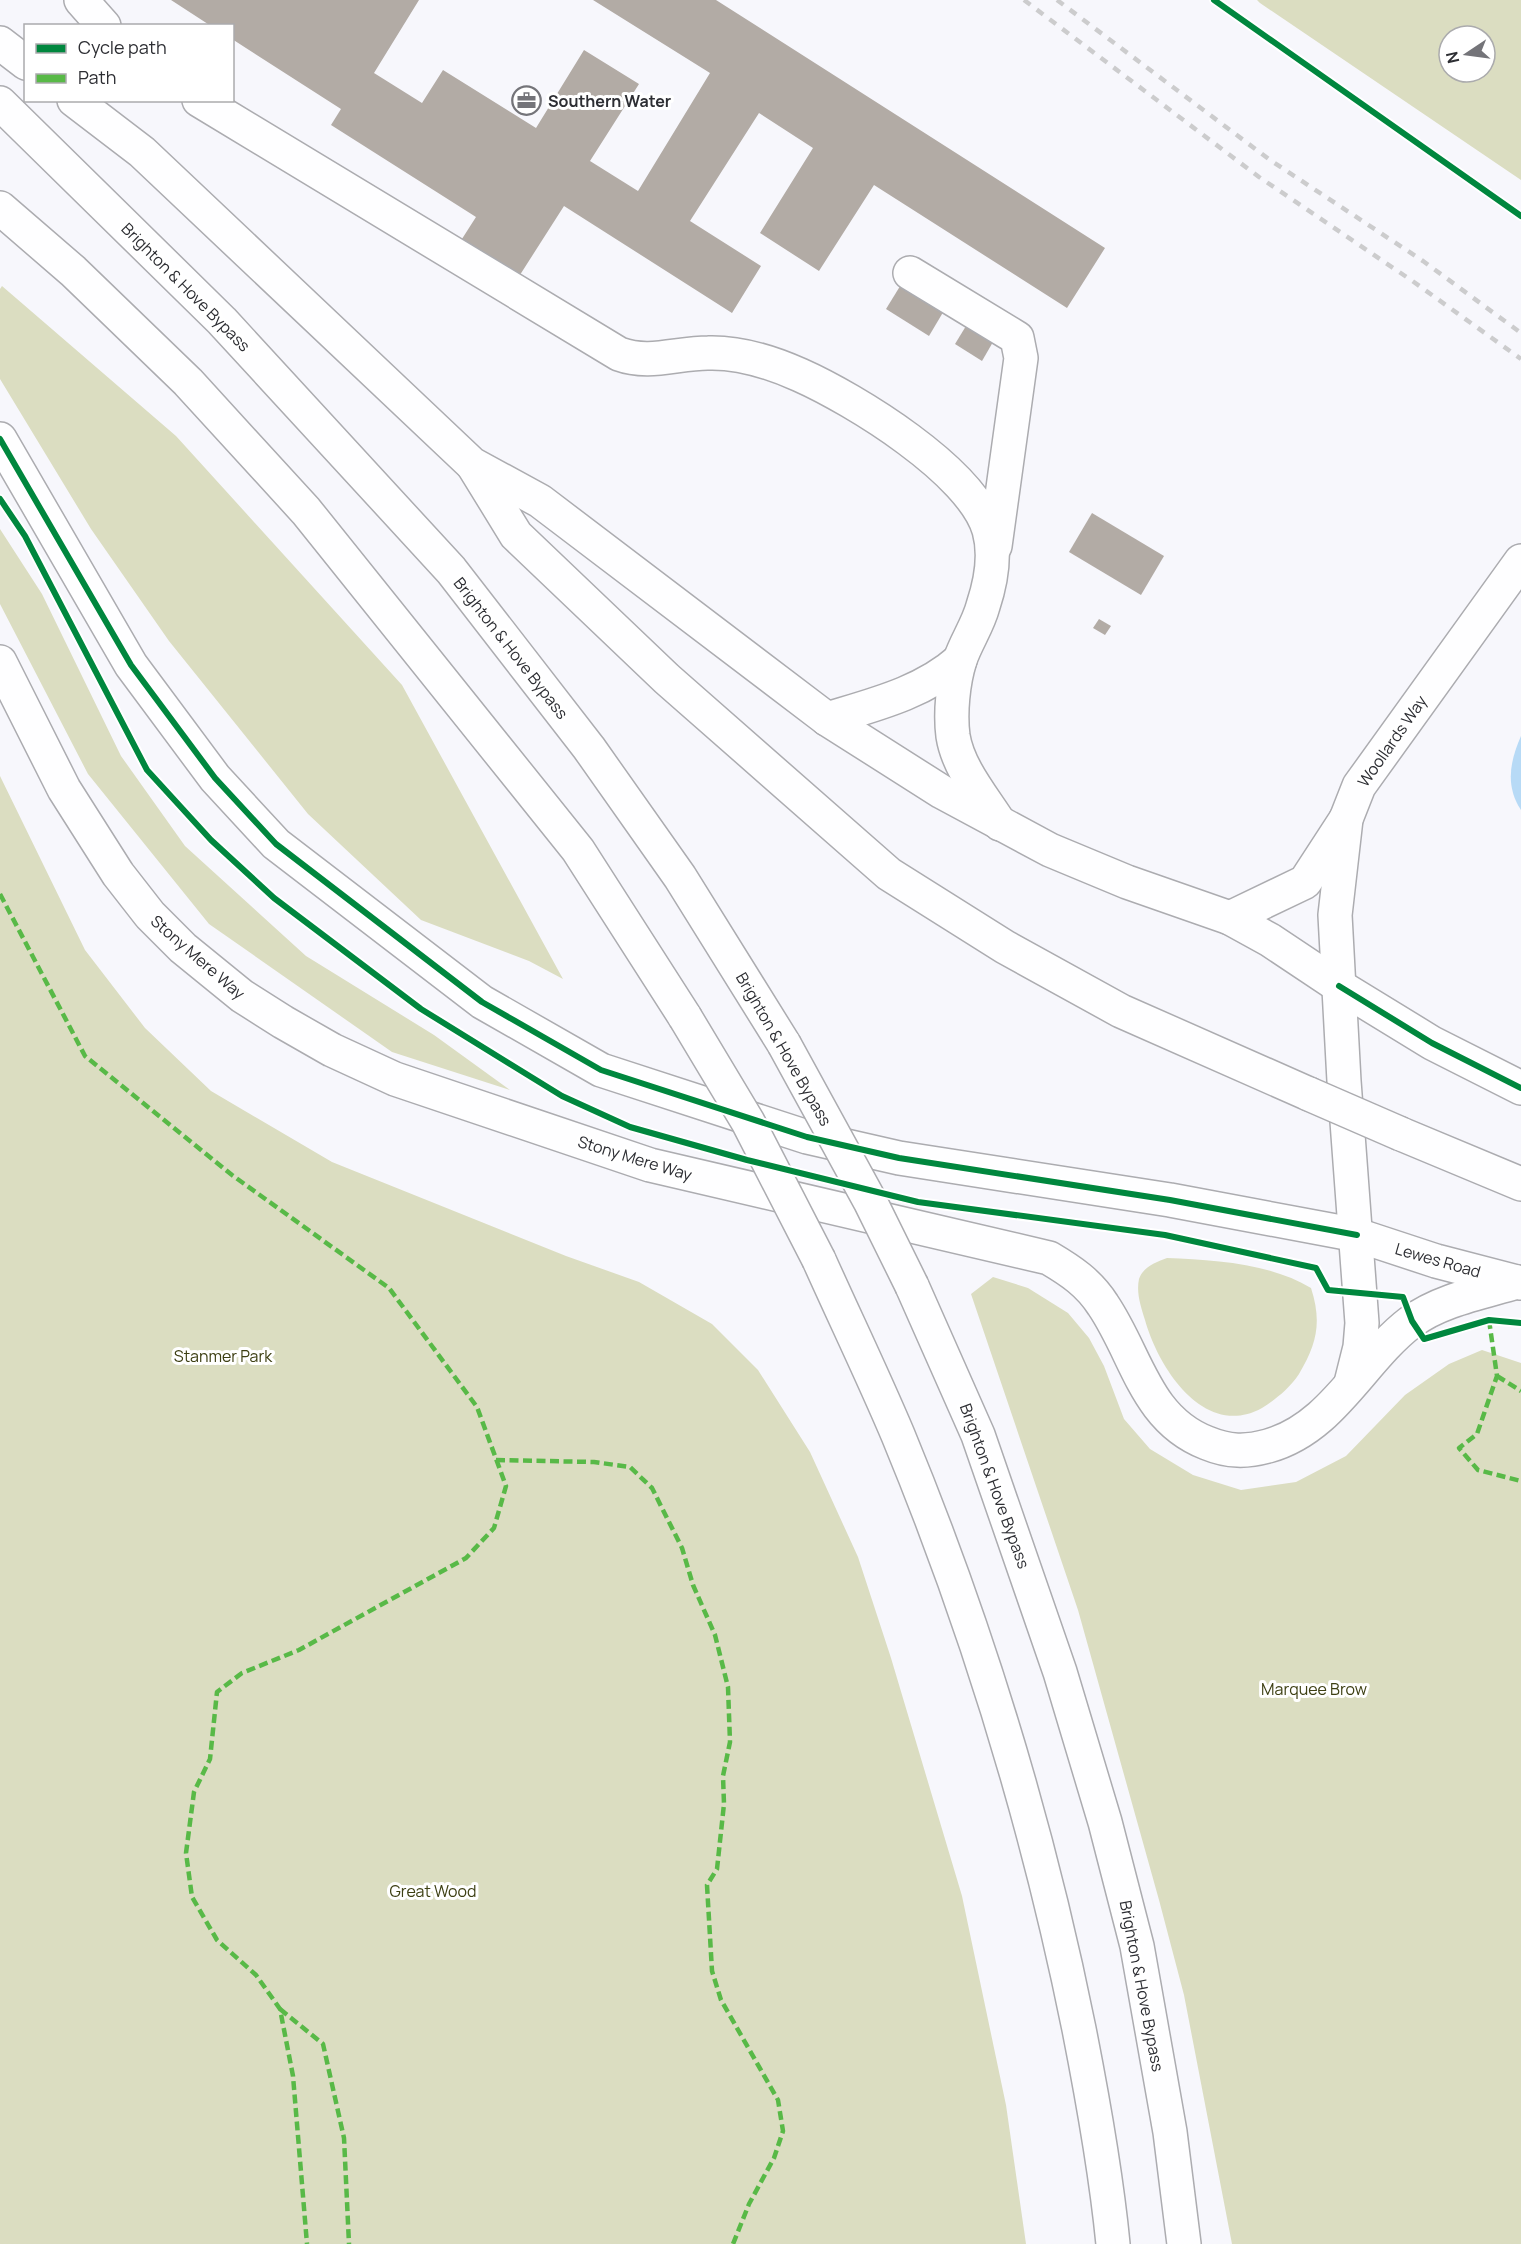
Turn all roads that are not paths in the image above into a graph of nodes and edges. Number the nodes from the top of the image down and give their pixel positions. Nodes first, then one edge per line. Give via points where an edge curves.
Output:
1 (81, 0) edge
2 (102, 24) edge
3 (0, 43) edge
4 (24, 61) edge
5 (77, 102) edge
6 (202, 102) edge
7 (0, 103) edge
8 (0, 208) edge
9 (910, 273) dead end
10 (0, 439) edge
11 (472, 464) junction
12 (1521, 561) edge
13 (992, 563) junction
14 (960, 660) junction
15 (0, 662) edge
16 (827, 719) junction
17 (1346, 819) junction
18 (1000, 824) junction
19 (1230, 918) junction
20 (1339, 986) junction
21 (1521, 1088) edge
22 (1521, 1184) edge
23 (1357, 1235) junction
24 (1519, 1282) edge
25 (1351, 1384) junction
26 (1113, 2244) edge
27 (1184, 2244) edge

1 - 2 main road
3 - 4 main road
5 - 11 main road via 142,152
6 - 13 main road via 619,354 643,360 708,353 748,357 800,375 860,407 958,483 983,515 989,530
7 - 27 main road, Brighton & Hove Bypass, bridge via 222,321 451,570 589,748 673,867 784,1044 912,1286 982,1445 1060,1672 1137,1946 1170,2132
8 - 26 main road, bridge via 73,271 189,382 306,511 578,850 748,1122 819,1260 897,1433 963,1605 1000,1718 1065,1959 1091,2092
9 - 13 main road via 1010,332 1020,347 1022,358
10 - 23 main road, Lewes Road via 131,665 215,778 276,844 482,1002 601,1070 807,1137 899,1158 1170,1200
11 - 16 main road via 540,501
11 - 22 main road, bridge via 516,535 667,679 889,874 1005,947 1121,1011
12 - 17 main road, Woollards Way via 1359,786
13 - 14 main road via 983,609
14 - 16 main road via 944,675 903,694
14 - 18 main road via 952,719 957,752
15 - 25 main road, Stony Mere Way via 64,789 118,874 150,915 242,996 332,1050 406,1083 650,1165 1049,1258 1086,1283 1104,1305 1144,1387 1175,1426 1223,1450 1247,1452 1304,1430 1327,1412
16 - 18 main road
17 - 19 main road via 1305,882
17 - 20 main road, Woollards Way via 1335,915
18 - 19 main road via 1105,873
19 - 20 main road
20 - 21 main road via 1432,1043
20 - 23 main road, Woollards Way
23 - 24 main road, Lewes Road
23 - 25 main road, Stony Mere Way via 1362,1323
24 - 25 main road, Stony Mere Way via 1441,1306 1412,1321

